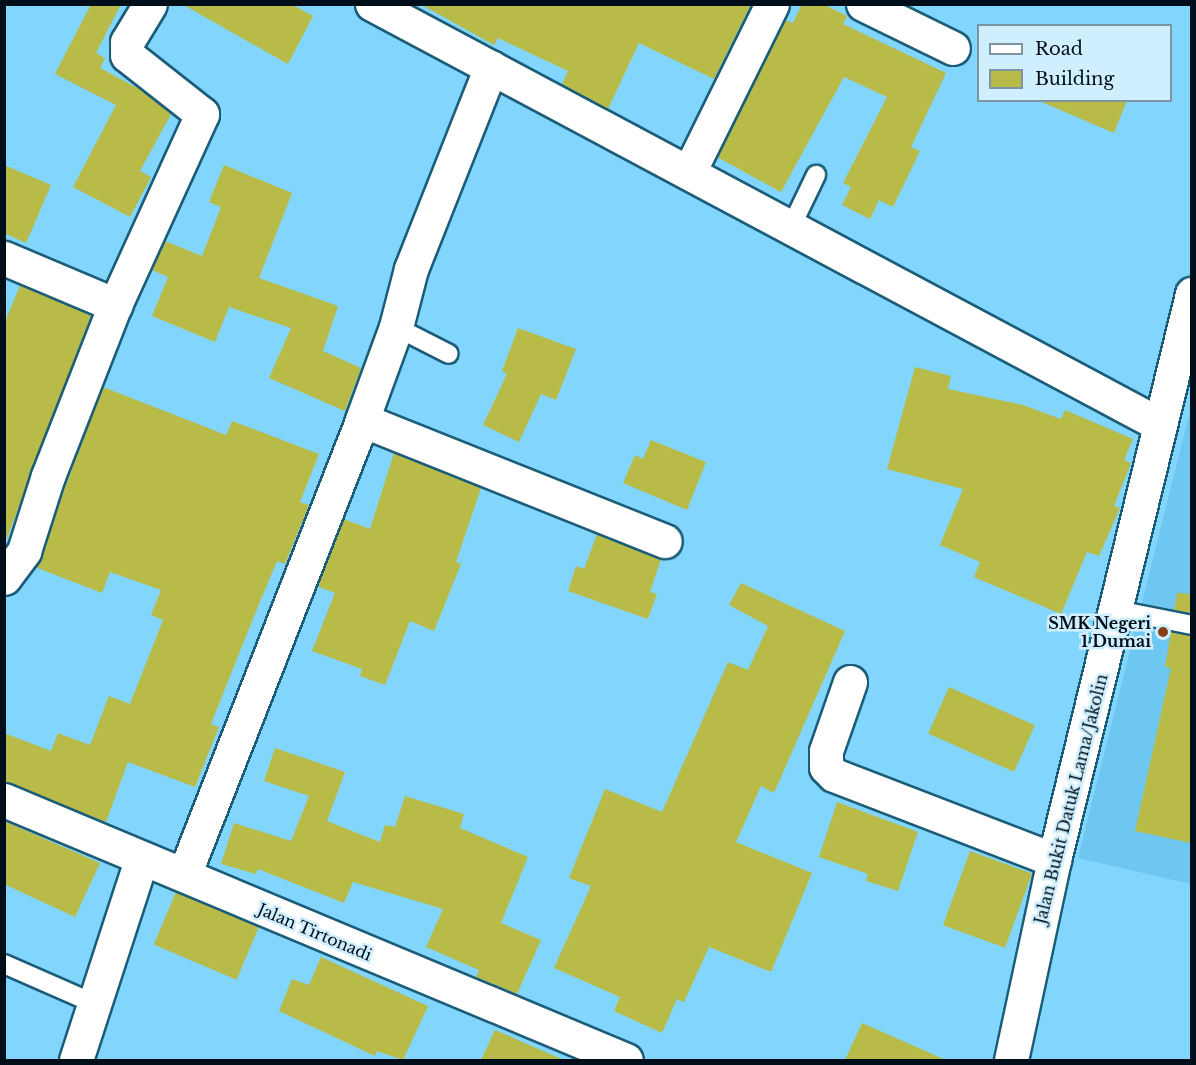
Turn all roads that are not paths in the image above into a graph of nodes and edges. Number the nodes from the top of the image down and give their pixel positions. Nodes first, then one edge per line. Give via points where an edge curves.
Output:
1 (150, 4) edge
2 (372, 4) edge
3 (772, 4) edge
4 (863, 4) edge
5 (953, 48) dead end
6 (491, 67) junction
7 (689, 172) junction
8 (816, 175) dead end
9 (791, 227) junction
10 (4, 258) edge
11 (1191, 294) edge
12 (115, 305) junction
13 (396, 327) junction
14 (449, 354) dead end
15 (362, 420) junction
16 (1159, 424) junction
17 (665, 541) dead end
18 (4, 578) edge
19 (1117, 610) junction
20 (1191, 625) edge
21 (850, 682) dead end
22 (4, 800) edge
23 (141, 860) junction
24 (1054, 860) junction
25 (184, 875) junction
26 (4, 964) edge
27 (94, 1004) junction
28 (76, 1060) edge
29 (626, 1060) edge
30 (1011, 1060) edge

1 - 12 street via 127,42 127,55 202,114
2 - 6 street
3 - 7 street
4 - 5 street
6 - 7 street
6 - 13 street via 411,269
7 - 9 street
8 - 9 lane
9 - 16 street
10 - 12 street
11 - 16 street, Jalan Bukit Datuk Lama/Jakolin
12 - 18 street via 48,476 24,551
13 - 14 lane
13 - 15 street
15 - 17 street
15 - 25 street
16 - 19 street, Jalan Bukit Datuk Lama/Jakolin
19 - 20 lane
19 - 24 street, Jalan Bukit Datuk Lama/Jakolin
21 - 24 street via 826,751 826,766 834,775
22 - 23 street, Jalan Tirtonadi
23 - 25 street, Jalan Tirtonadi
23 - 27 street
24 - 30 street, Jalan Bukit Datuk Lama/Jakolin
25 - 29 street, Jalan Tirtonadi
26 - 27 lane
27 - 28 street

